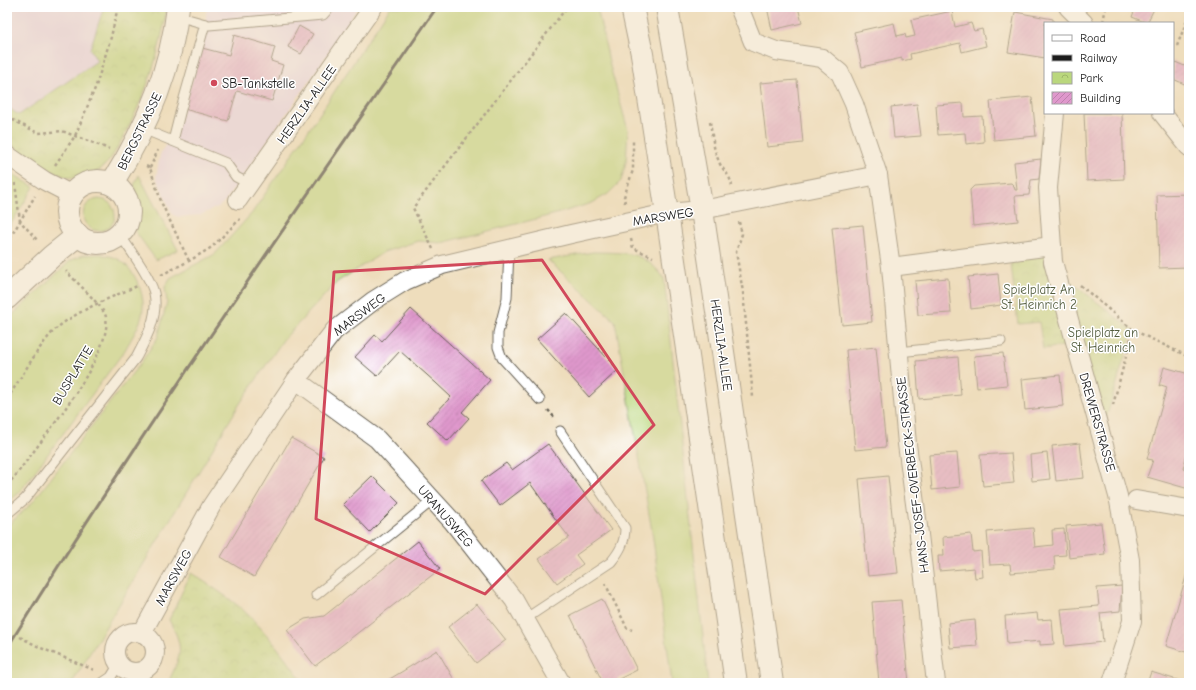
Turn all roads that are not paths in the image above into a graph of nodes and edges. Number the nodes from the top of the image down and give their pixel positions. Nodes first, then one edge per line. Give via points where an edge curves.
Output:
1 (330, 7) edge
2 (373, 7) edge
3 (632, 7) edge
4 (667, 7) edge
5 (739, 7) edge
6 (1065, 7) edge
7 (1068, 7) edge
8 (177, 12) edge
9 (1064, 22) edge
10 (1083, 22) edge
11 (205, 24) junction
12 (1055, 114) edge
13 (1163, 114) edge
14 (143, 129) junction
15 (173, 141) junction
16 (1189, 147) edge
17 (9, 157) edge
18 (878, 174) junction
19 (112, 183) junction
20 (250, 184) junction
21 (72, 195) junction
22 (238, 200) road end
23 (702, 210) junction
24 (667, 213) junction
25 (78, 235) junction
26 (120, 235) junction
27 (509, 249) junction
28 (1052, 254) junction
29 (891, 267) junction
30 (7, 298) edge
31 (1001, 341) dead end
32 (899, 352) junction
33 (296, 380) junction
34 (540, 400) road end
35 (560, 431) road end
36 (433, 500) junction
37 (1136, 500) dead end
38 (1189, 509) edge
39 (7, 514) edge
40 (316, 595) dead end
41 (525, 619) junction
42 (142, 632) junction
43 (115, 670) junction
44 (102, 683) edge
45 (561, 683) edge
46 (736, 683) edge
47 (772, 683) edge
48 (936, 683) edge
49 (1112, 683) edge

1 - 11 lane via 323,15
2 - 20 street, HERZLIA-ALLEE
3 - 24 main road
4 - 23 main road, HERZLIA-ALLEE
5 - 18 street, HANS-JOSEF-OVERBECK-STRASSE via 753,42 776,51 822,58 840,73 854,104
6 - 9 street
7 - 10 street
8 - 11 lane
8 - 14 main road, BERGSTRASSE via 171,48 157,97
11 - 15 lane
12 - 28 street, DREWERSTRASSE via 1048,188
13 - 16 street
14 - 15 lane
14 - 19 main road, BERGSTRASSE
15 - 20 lane via 226,164 236,177
17 - 21 street
18 - 23 street
18 - 29 street, HANS-JOSEF-OVERBECK-STRASSE
19 - 21 main road, BERGSTRASSE via 100,180 86,182
19 - 26 main road, BERGSTRASSE via 122,190 128,202 130,215
20 - 22 street, HERZLIA-ALLEE
21 - 25 main road via 67,215 70,227
23 - 24 street, MARSWEG
23 - 47 main road, HERZLIA-ALLEE
24 - 27 street, MARSWEG
24 - 46 main road
25 - 26 main road via 87,241 98,243 110,241
25 - 30 main road
26 - 39 lane via 137,259 154,293 154,312 148,334 136,358 25,499
27 - 33 street, MARSWEG via 442,265 405,281 373,301 334,331
27 - 34 lane via 507,298 498,333 498,347 502,358
28 - 29 street
28 - 49 street, DREWERSTRASSE via 1118,496 1130,560 1132,622
29 - 32 street, HANS-JOSEF-OVERBECK-STRASSE
31 - 32 lane
32 - 48 street, HANS-JOSEF-OVERBECK-STRASSE via 907,444
33 - 36 street, URANUSWEG via 377,439
33 - 42 street, MARSWEG via 212,505
35 - 41 lane via 625,528 625,538 621,550 611,562
36 - 40 lane
36 - 41 street, URANUSWEG via 510,594
37 - 38 street
41 - 45 street, URANUSWEG
42 - 43 street via 127,633 116,643
42 - 43 street via 148,636 155,650 151,664 139,672
43 - 44 lane

